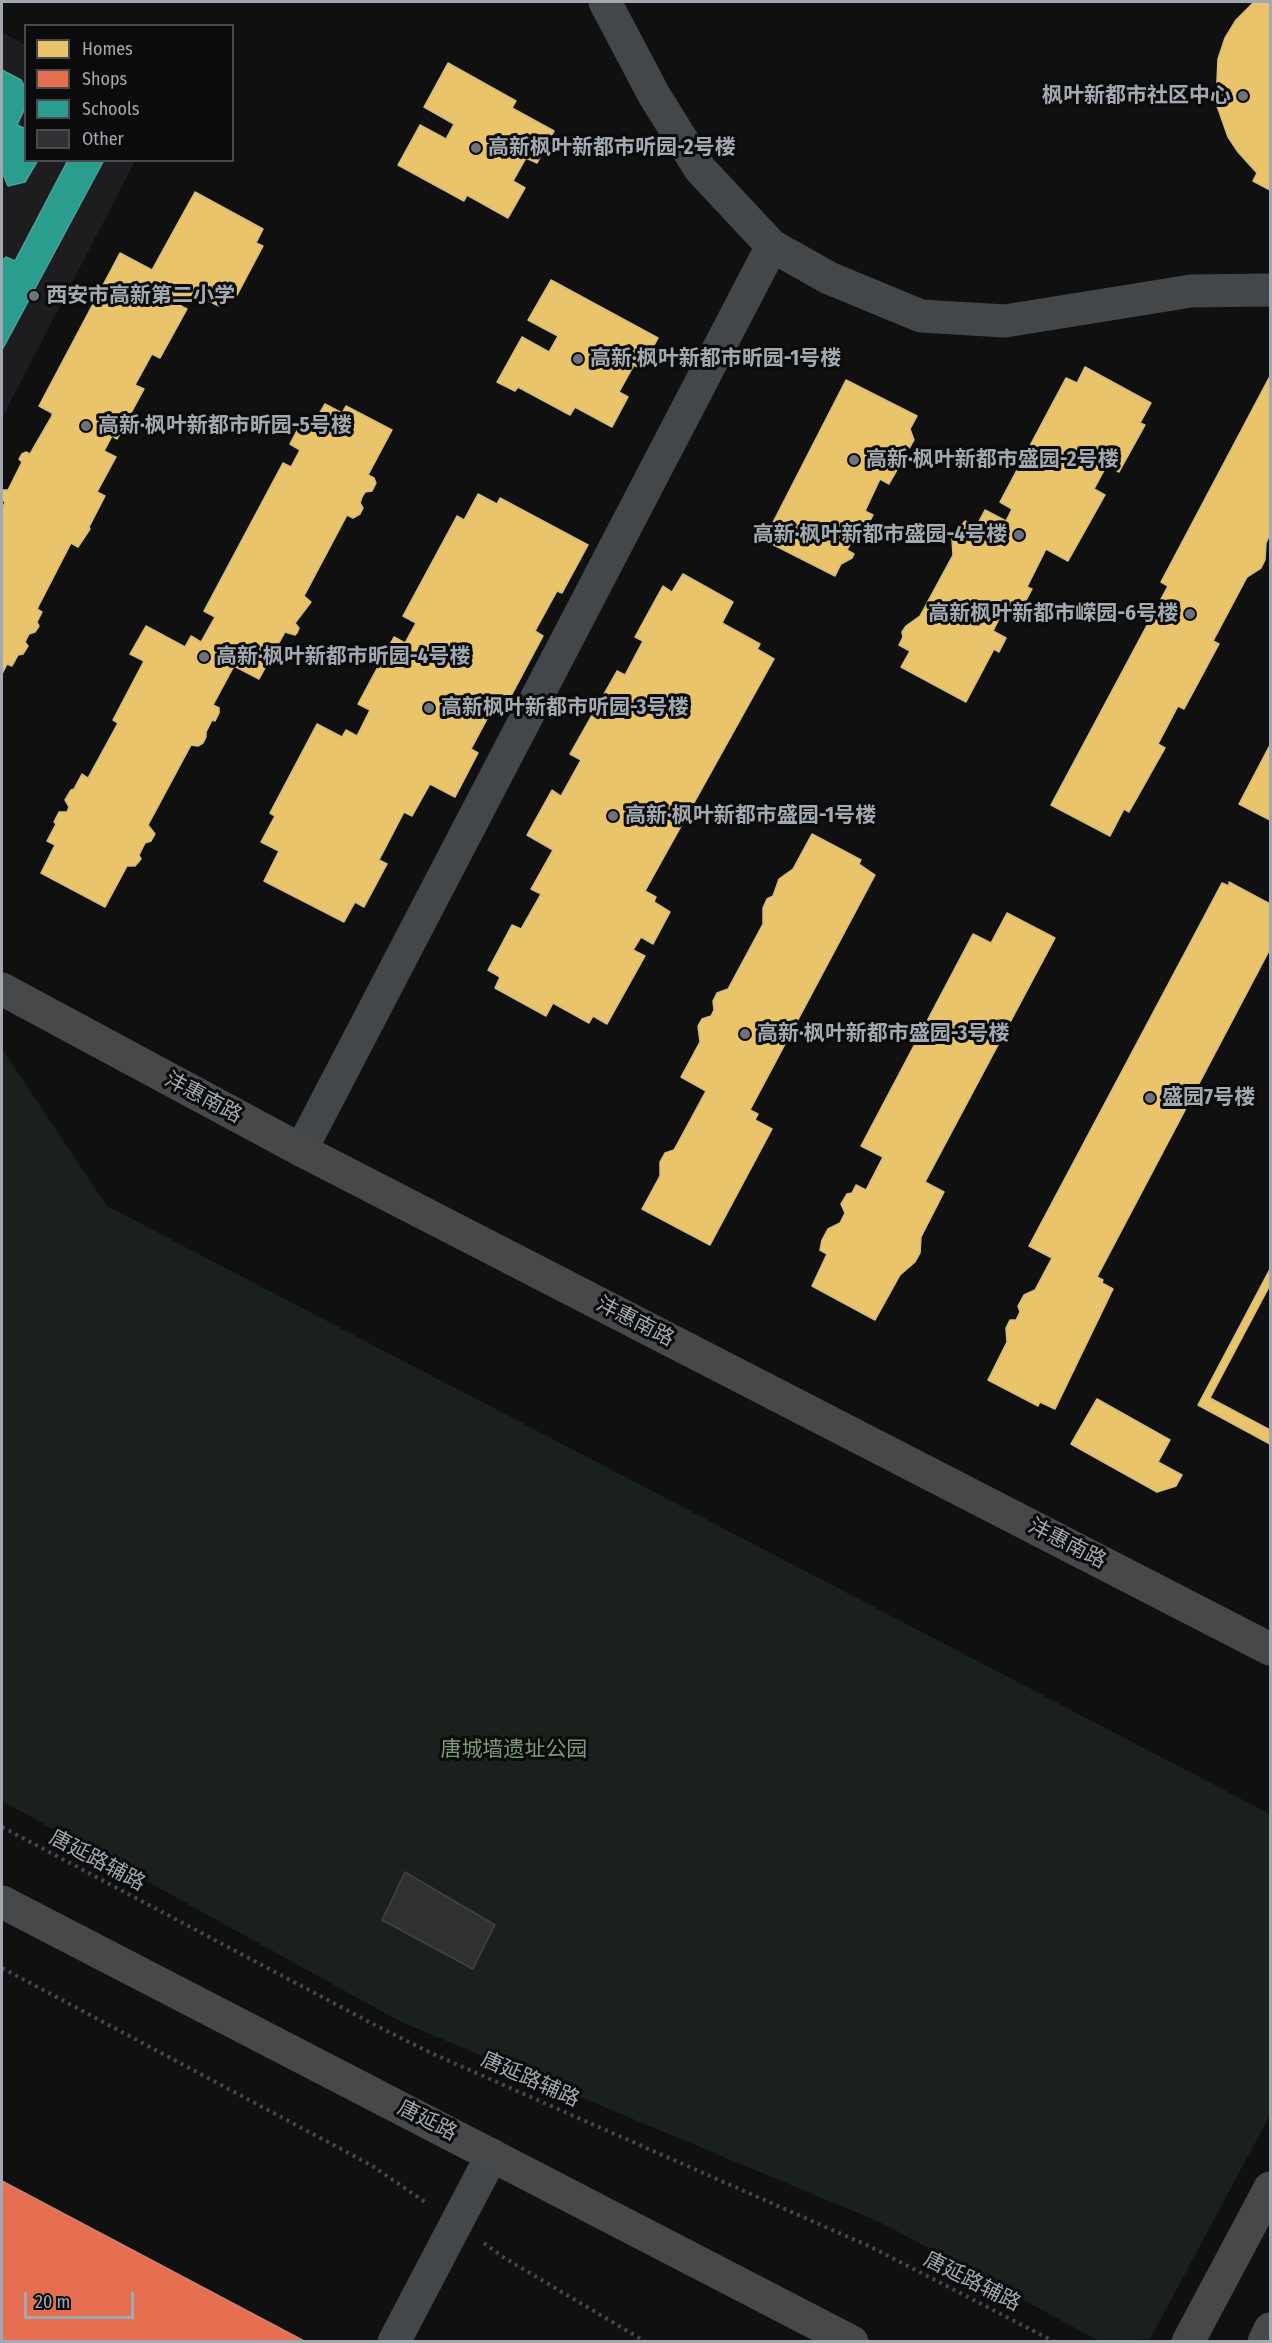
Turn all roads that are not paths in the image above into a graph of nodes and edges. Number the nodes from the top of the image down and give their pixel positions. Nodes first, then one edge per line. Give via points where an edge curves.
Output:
1 (605, 2) edge
2 (772, 246) junction
3 (1270, 290) edge
4 (2, 989) edge
5 (301, 1150) junction
6 (1270, 1649) edge
7 (2, 1902) edge
8 (492, 2155) junction
9 (1270, 2188) edge
10 (1270, 2329) edge
11 (394, 2342) edge
12 (852, 2342) edge
13 (1188, 2342) edge
14 (1264, 2342) edge

1 - 2 street via 654,95 700,169
2 - 3 street via 829,278 921,316 1005,321 1191,291
2 - 5 street
4 - 5 main road, 沣惠南路
5 - 6 main road, 沣惠南路
7 - 8 main road, 唐延路
8 - 11 street
8 - 12 main road, 唐延路
9 - 13 main road
10 - 14 main road

